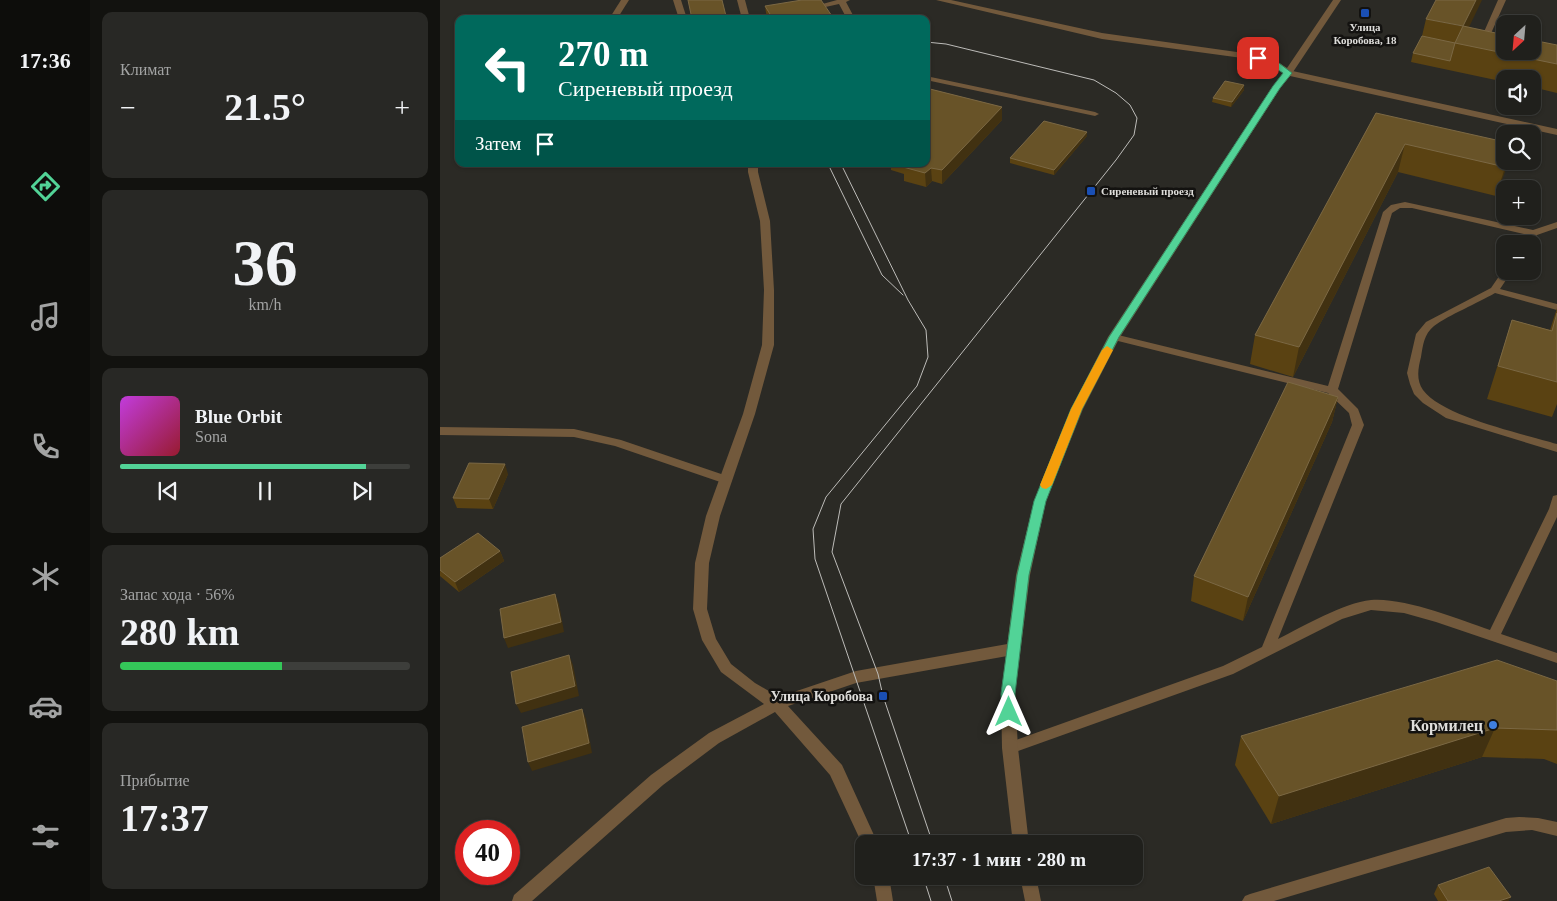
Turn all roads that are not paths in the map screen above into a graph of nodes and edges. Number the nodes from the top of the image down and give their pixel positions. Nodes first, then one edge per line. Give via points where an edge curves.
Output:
1 (625, 0) edge
2 (677, 0) edge
3 (741, 0) edge
4 (940, 0) edge
5 (1337, 0) edge
6 (1502, 0) edge
7 (844, 1) edge
8 (803, 10) edge
9 (793, 12) edge
10 (615, 15) edge
11 (682, 15) edge
12 (745, 15) edge
13 (776, 15) edge
14 (849, 15) edge
15 (1496, 46) edge
16 (1288, 73) junction
17 (930, 79) edge
18 (1095, 114) dead end
19 (1557, 132) edge
20 (753, 167) edge
21 (1557, 225) edge
22 (1534, 232) junction
23 (1532, 235) edge
24 (1501, 280) edge
25 (1494, 290) junction
26 (1557, 307) edge
27 (1114, 337) junction
28 (1332, 390) junction
29 (440, 431) edge
30 (1557, 448) edge
31 (726, 480) junction
32 (1556, 506) edge
33 (1494, 636) junction
34 (1014, 649) junction
35 (1267, 651) junction
36 (1557, 658) edge
37 (776, 704) junction
38 (1010, 748) junction
39 (1557, 829) edge
40 (866, 835) edge
41 (1020, 835) edge
42 (882, 885) edge
43 (1030, 885) edge
44 (520, 901) edge
45 (885, 901) edge
46 (1033, 901) edge
47 (1250, 901) edge

1 - 10 lane
2 - 11 lane
3 - 12 lane
4 - 16 street via 1102,36 1258,58 1272,62
5 - 16 street
6 - 15 lane via 1484,41
7 - 8 lane
7 - 14 lane
9 - 13 lane
16 - 19 street
16 - 27 street
17 - 18 lane
20 - 31 street via 765,221 768,345 750,414
21 - 22 lane
22 - 23 lane
22 - 28 lane via 1416,206 1392,208 1388,212
24 - 25 lane
25 - 26 lane
25 - 30 lane via 1430,324 1420,336 1412,373 1415,384 1427,400 1450,415
27 - 28 lane
27 - 34 street via 1077,409 1040,501 1023,575
28 - 35 lane via 1354,412 1358,425
29 - 31 lane via 574,433 617,443
31 - 37 street via 702,563 700,609 709,640 726,668
32 - 33 lane
33 - 35 lane via 1404,608 1371,605 1338,615
33 - 36 lane
34 - 37 street via 856,677
34 - 38 street via 1008,694
35 - 38 lane via 1228,670
37 - 40 street via 836,770
37 - 44 street via 714,738 657,780
38 - 41 street
39 - 47 lane via 1542,824 1506,825
42 - 45 street
43 - 46 street

